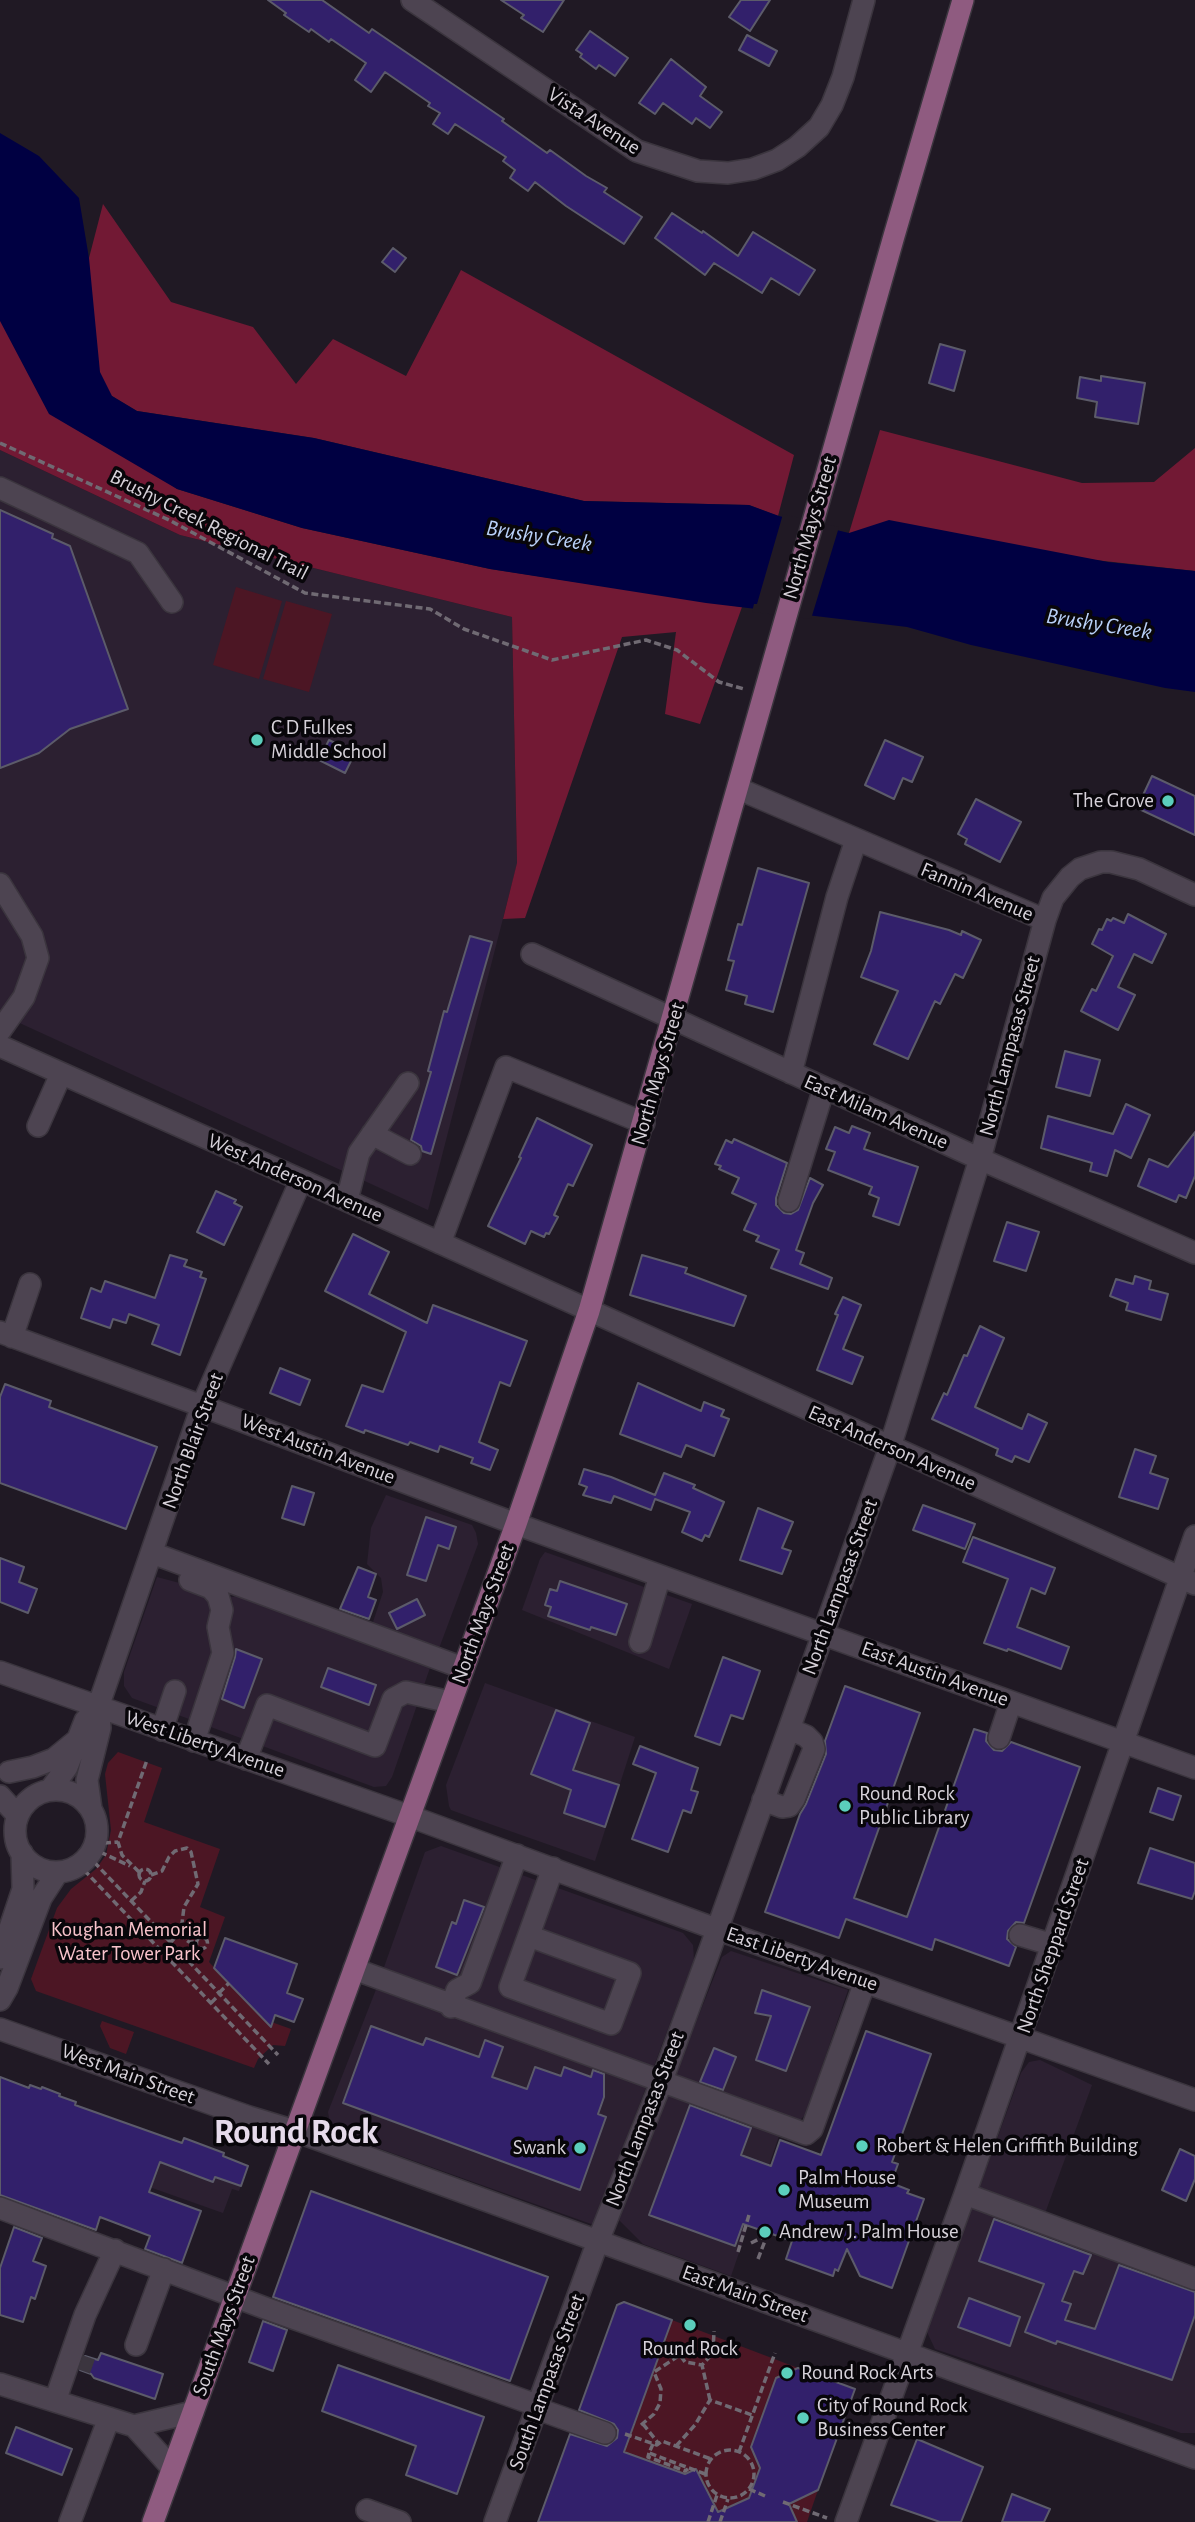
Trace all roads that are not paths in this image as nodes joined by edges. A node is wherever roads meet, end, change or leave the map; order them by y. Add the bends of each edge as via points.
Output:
1 (412, 0) edge
2 (864, 0) edge
3 (963, 0) edge
4 (0, 488) edge
5 (173, 602) dead end
6 (739, 789) junction
7 (856, 840) junction
8 (0, 884) edge
9 (1195, 895) edge
10 (1045, 920) junction
11 (532, 954) dead end
12 (674, 1020) junction
13 (0, 1031) edge
14 (0, 1046) edge
15 (61, 1073) junction
16 (790, 1073) junction
17 (408, 1083) dead end
18 (824, 1088) junction
19 (644, 1123) junction
20 (38, 1126) dead end
21 (372, 1134) junction
22 (410, 1154) dead end
23 (979, 1159) junction
24 (301, 1180) junction
25 (347, 1200) junction
26 (789, 1200) dead end
27 (440, 1243) junction
28 (1195, 1253) edge
29 (30, 1284) dead end
30 (589, 1311) junction
31 (6, 1335) edge
32 (202, 1406) junction
33 (890, 1447) junction
34 (516, 1524) junction
35 (1195, 1536) edge
36 (150, 1559) junction
37 (660, 1576) junction
38 (1189, 1581) edge
39 (824, 1634) junction
40 (640, 1642) dead end
41 (463, 1668) junction
42 (0, 1672) edge
43 (175, 1691) dead end
44 (450, 1702) junction
45 (1011, 1702) junction
46 (98, 1707) junction
47 (789, 1729) junction
48 (162, 1730) junction
49 (999, 1738) dead end
50 (78, 1739) junction
51 (194, 1741) junction
52 (1124, 1743) junction
53 (246, 1759) junction
54 (1195, 1768) edge
55 (4, 1770) edge
56 (48, 1791) junction
57 (0, 1796) edge
58 (763, 1800) junction
59 (91, 1809) junction
60 (18, 1816) junction
61 (410, 1816) junction
62 (22, 1853) junction
63 (517, 1855) junction
64 (553, 1868) junction
65 (58, 1872) junction
66 (716, 1929) junction
67 (1020, 1935) dead end
68 (528, 1936) junction
69 (1053, 1945) junction
70 (0, 1958) edge
71 (354, 1969) junction
72 (865, 1982) junction
73 (0, 2000) edge
74 (451, 2007) junction
75 (0, 2029) edge
76 (1021, 2036) junction
77 (661, 2083) junction
78 (1195, 2100) edge
79 (295, 2131) junction
80 (965, 2194) junction
81 (0, 2208) edge
82 (598, 2241) junction
83 (115, 2250) junction
84 (164, 2269) junction
85 (1195, 2279) edge
86 (234, 2295) junction
87 (80, 2328) junction
88 (136, 2345) dead end
89 (907, 2353) junction
90 (76, 2369) junction
91 (0, 2384) edge
92 (54, 2401) junction
93 (538, 2407) junction
94 (194, 2412) junction
95 (109, 2418) junction
96 (134, 2426) junction
97 (605, 2433) road end
98 (1195, 2458) edge
99 (169, 2477) junction
100 (367, 2510) dead end
101 (837, 2521) edge
102 (70, 2522) edge
103 (153, 2522) edge
104 (400, 2522) edge
105 (495, 2522) edge

1 - 2 street, Vista Avenue via 636,151 698,172 728,173 777,160 819,127 843,77
3 - 6 main road, North Mays Street
4 - 5 street via 138,554
6 - 7 street, Fannin Avenue
6 - 12 main road, North Mays Street
7 - 10 street, Fannin Avenue
7 - 16 street
8 - 13 street via 32,936 38,958 24,997
9 - 10 street, Fannin Avenue via 1124,863 1101,862 1070,877 1053,898
10 - 23 street, North Lampasas Street
11 - 12 street, East Milam Avenue
12 - 16 street, East Milam Avenue
12 - 19 main road, North Mays Street
14 - 15 street, West Anderson Avenue
15 - 20 street
15 - 24 street, West Anderson Avenue
16 - 18 street, East Milam Avenue
17 - 21 street
18 - 23 street, East Milam Avenue
18 - 26 street
19 - 27 street via 506,1067
19 - 30 main road, North Mays Street
21 - 22 street
21 - 25 street via 359,1153
23 - 28 street, East Milam Avenue
23 - 33 street, North Lampasas Street
24 - 25 street, West Anderson Avenue
24 - 32 street, North Blair Street
25 - 27 street, West Anderson Avenue
27 - 30 street, West Anderson Avenue
29 - 31 street
30 - 33 street, East Anderson Avenue
30 - 34 main road, North Mays Street
31 - 32 street, West Austin Avenue
32 - 34 street, West Austin Avenue
32 - 36 street, North Blair Street
33 - 38 street, East Anderson Avenue
33 - 39 street, North Lampasas Street
34 - 37 street, East Austin Avenue
34 - 41 main road, North Mays Street
35 - 38 street, North Sheppard Street
36 - 41 street
36 - 46 street, North Blair Street
36 - 51 street via 211,1588 222,1610 218,1627 223,1653
37 - 39 street, East Austin Avenue
37 - 40 street
38 - 52 street, North Sheppard Street
39 - 45 street, East Austin Avenue
39 - 47 street, North Lampasas Street
41 - 44 main road, North Mays Street
42 - 46 street, West Liberty Avenue
43 - 48 street
44 - 53 street via 406,1692 393,1699 375,1746 267,1705
44 - 61 main road, North Mays Street
45 - 49 street
45 - 52 street, East Austin Avenue
46 - 48 street, West Liberty Avenue
46 - 50 street, North Blair Street via 85,1721
46 - 59 street, North Blair Street via 100,1728 87,1780
47 - 58 street, North Lampasas Street
47 - 58 street via 806,1736 814,1749 789,1805
48 - 51 street, West Liberty Avenue
50 - 55 street via 54,1759 33,1768
50 - 56 street, North Blair Street via 67,1767
51 - 53 street, West Liberty Avenue
52 - 54 street, East Austin Avenue
52 - 69 street, North Sheppard Street
53 - 61 street, West Liberty Avenue
55 - 56 street
56 - 59 street via 69,1792
56 - 60 street via 28,1801
57 - 60 street
58 - 66 street, North Lampasas Street
59 - 65 street via 97,1822 93,1850 78,1865
60 - 62 street via 16,1840
61 - 63 street, East Liberty Avenue
61 - 71 main road, North Mays Street
62 - 65 street via 44,1870
62 - 70 street via 23,1889
63 - 64 street, East Liberty Avenue
63 - 74 street via 470,1983 457,1990
64 - 66 street, East Liberty Avenue
64 - 68 street
65 - 73 street via 41,1898
66 - 72 street, East Liberty Avenue
66 - 77 street, North Lampasas Street
67 - 69 street
68 - 68 street via 510,1987 611,2024 630,1973
69 - 76 street, North Sheppard Street
71 - 74 street
71 - 79 main road, North Mays Street
72 - 76 street, East Liberty Avenue
72 - 77 street via 806,2134
74 - 77 street
75 - 79 street, West Main Street
76 - 78 street, East Liberty Avenue
76 - 80 street, North Sheppard Street
77 - 82 street, North Lampasas Street
79 - 82 street, East Main Street
79 - 86 main road, South Mays Street
80 - 85 street
80 - 89 street, North Sheppard Street
81 - 83 street
82 - 89 street, East Main Street
82 - 93 street, South Lampasas Street
83 - 84 street
83 - 87 street
84 - 86 street
84 - 88 street
86 - 93 street
86 - 94 main road, South Mays Street
87 - 90 street
87 - 90 street via 89,2340
89 - 98 street, East Main Street
89 - 101 street, North Sheppard Street
90 - 92 street
91 - 92 street
92 - 95 street
93 - 97 street
93 - 105 street, South Lampasas Street
94 - 96 street
94 - 99 main road, South Mays Street
95 - 96 street
95 - 102 street
96 - 99 street
99 - 103 main road, South Mays Street
100 - 104 street

